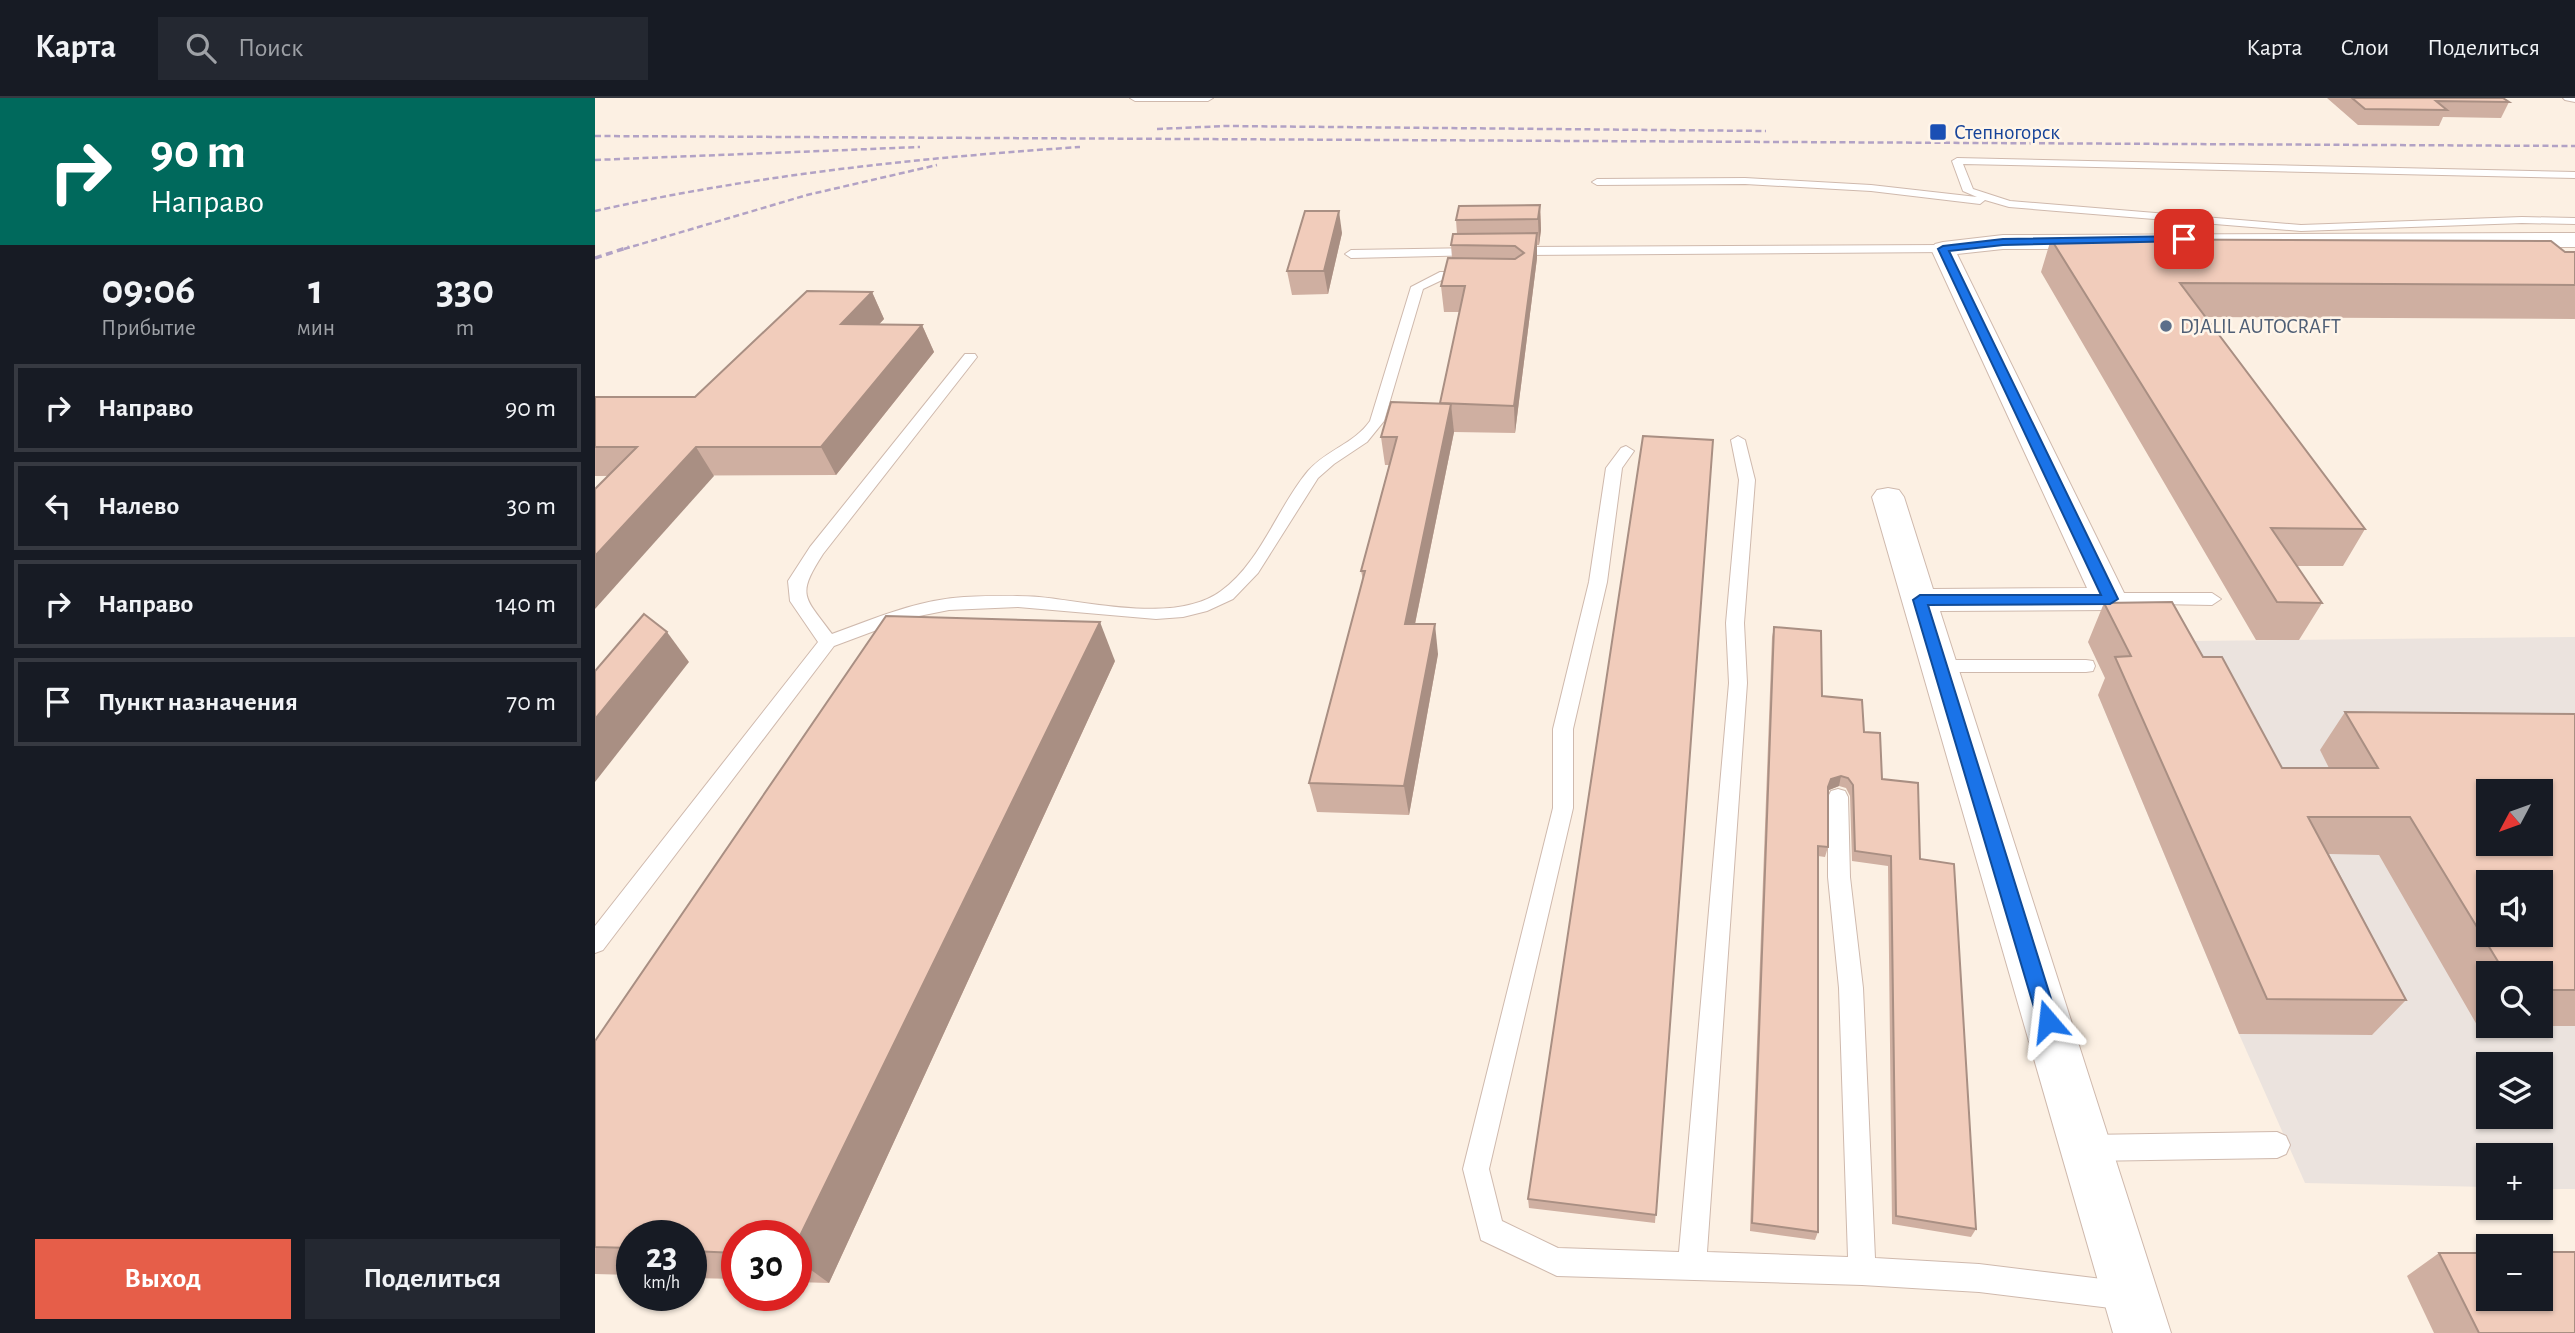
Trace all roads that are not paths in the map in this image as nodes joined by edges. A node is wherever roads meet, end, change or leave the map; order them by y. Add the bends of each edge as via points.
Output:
1 (1135, 98) edge
2 (1208, 98) edge
3 (2568, 98) edge
4 (2575, 99) edge
5 (2575, 175) edge
6 (1597, 182) dead end
7 (2009, 204) junction
8 (2575, 221) edge
9 (2575, 240) edge
10 (1943, 249) junction
11 (1499, 251) edge
12 (1486, 252) edge
13 (1351, 254) dead end
14 (1491, 276) edge
15 (970, 357) dead end
16 (1738, 440) dead end
17 (1626, 451) dead end
18 (1888, 497) dead end
19 (2110, 599) junction
20 (2212, 599) dead end
21 (1920, 600) junction
22 (828, 642) junction
23 (1940, 666) junction
24 (2086, 666) dead end
25 (1838, 797) dead end
26 (595, 943) edge
27 (2277, 1145) dead end
28 (2086, 1148) junction
29 (1692, 1266) junction
30 (1862, 1271) junction
31 (2137, 1315) edge

1 - 2 lane
3 - 4 lane
5 - 7 lane via 1957,161 1968,191
6 - 7 lane via 1745,181 1871,188
7 - 8 lane via 2301,228
9 - 10 street via 2030,242
10 - 11 lane
10 - 19 street
12 - 13 lane
14 - 22 lane via 1440,276 1417,286 1377,421 1367,437 1320,466 1243,581 1224,597 1190,612 1108,611 1018,601 946,604 913,610
15 - 22 lane via 797,581 799,601
16 - 29 lane via 1747,480 1735,623 1738,683
17 - 29 lane via 1613,468 1598,582 1563,729 1563,808 1476,1169 1491,1230 1557,1262
18 - 21 street
19 - 20 lane
19 - 21 street
21 - 23 street
22 - 26 lane
23 - 24 lane
23 - 28 street
25 - 30 lane
27 - 28 lane
28 - 31 street
29 - 30 lane
30 - 31 lane via 1979,1278

